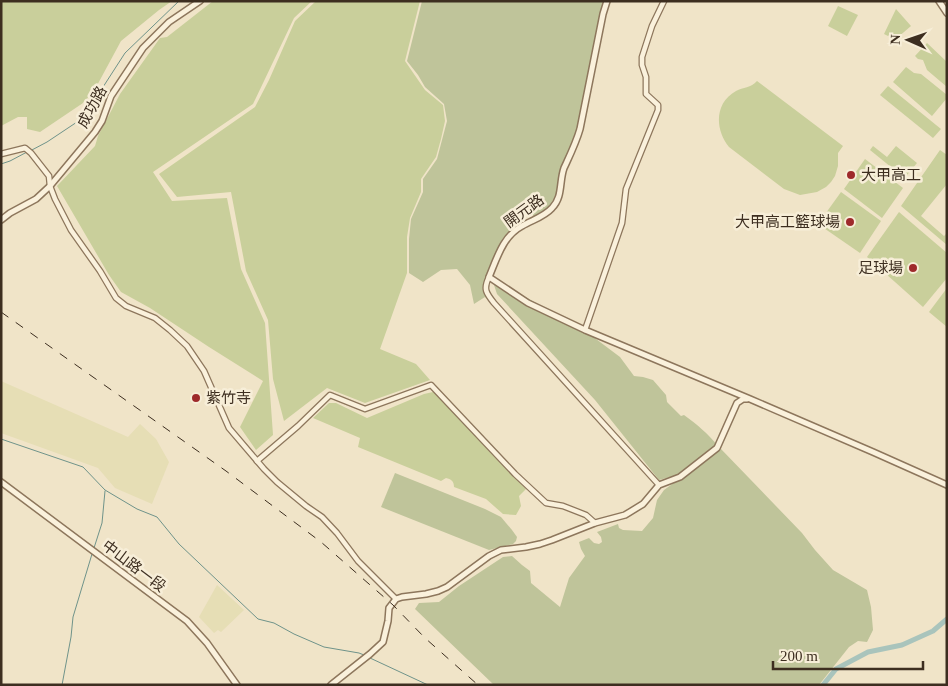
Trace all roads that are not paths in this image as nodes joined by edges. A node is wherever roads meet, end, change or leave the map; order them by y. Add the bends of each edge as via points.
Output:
1 (200, 1) edge
2 (607, 1) edge
3 (664, 1) edge
4 (939, 1) edge
5 (947, 13) edge
6 (1, 154) edge
7 (50, 186) junction
8 (1, 220) edge
9 (489, 277) junction
10 (585, 330) junction
11 (750, 399) junction
12 (257, 461) junction
13 (1, 482) edge
14 (659, 484) junction
15 (947, 485) edge
16 (595, 523) junction
17 (396, 599) junction
18 (237, 685) edge
19 (331, 685) edge

1 - 7 street, 成功路 via 169,22 143,48 111,96 95,132
2 - 9 street, 開元路 via 580,129 563,171 558,200 545,214 511,234 504,242
3 - 10 street via 642,57 646,94 658,105 658,110 626,189 622,223
4 - 5 street
6 - 7 street via 24,148 29,151 49,176
7 - 8 street, 成功路
7 - 12 street via 71,230 116,298 154,318 187,346 204,371 229,428
9 - 10 street via 528,303
9 - 14 street via 486,290 494,303
10 - 11 street
11 - 14 street via 737,403 717,448 680,477
11 - 15 street
12 - 16 street via 330,395 365,409 432,385 546,503 586,515
12 - 17 street via 277,482 322,517 358,561
13 - 18 street, 中山路一段 via 187,621
14 - 16 street via 643,504 625,515
16 - 17 street via 540,544 501,550 447,587
17 - 19 street via 389,608 383,642

